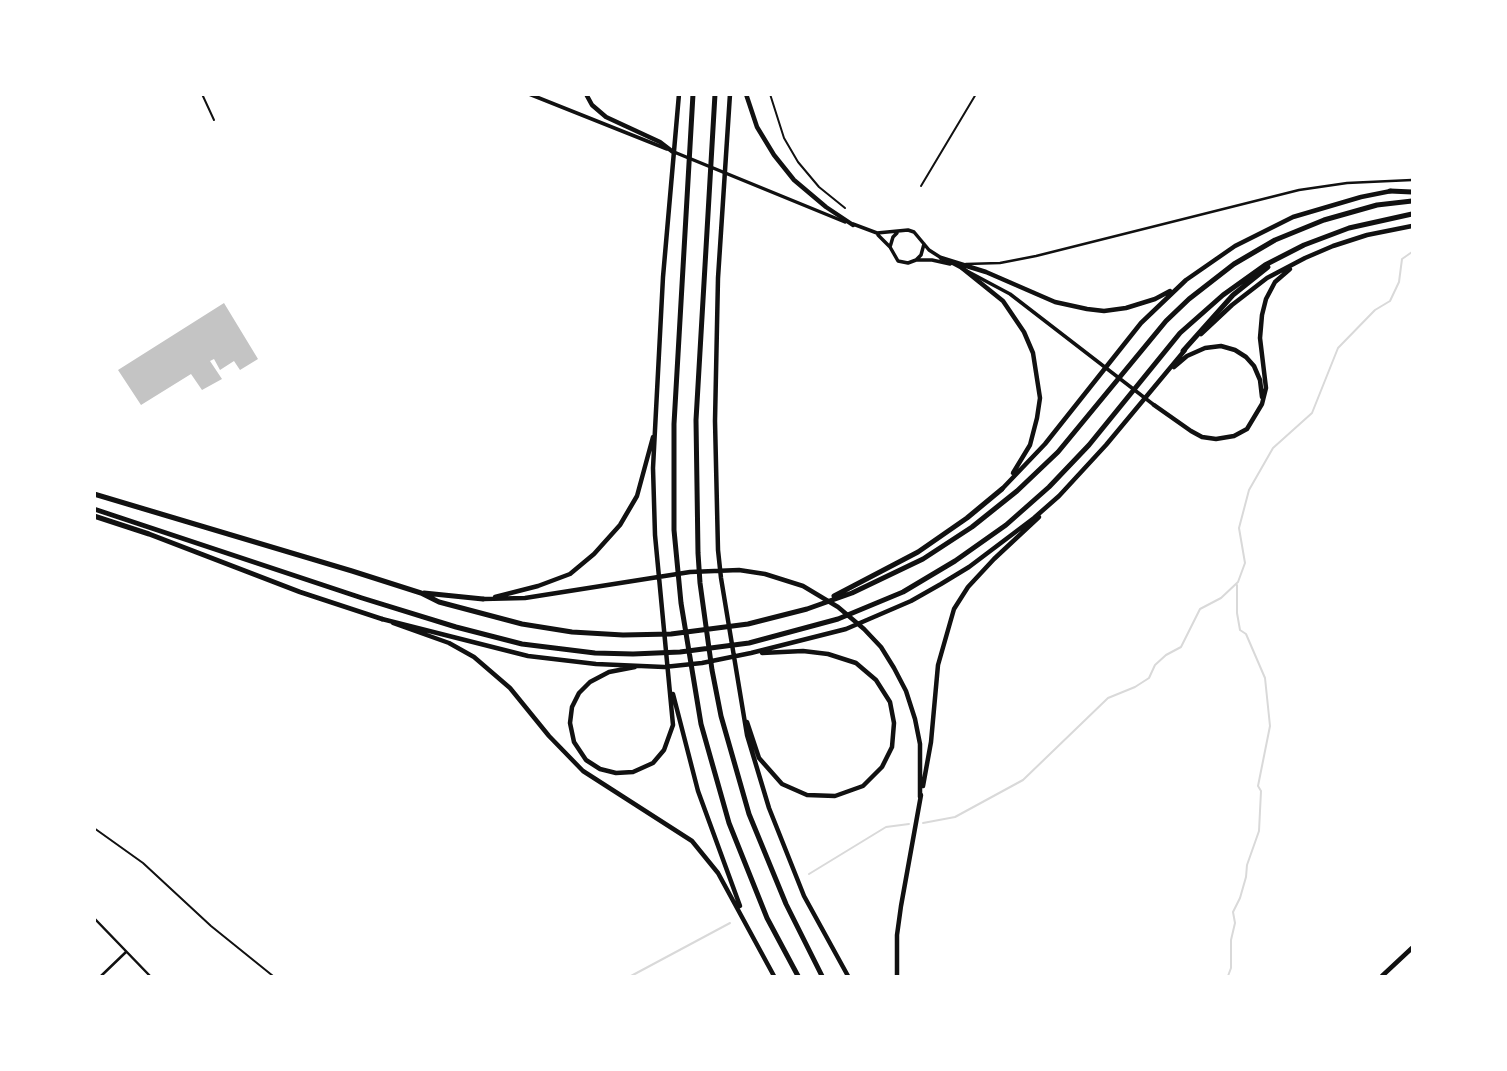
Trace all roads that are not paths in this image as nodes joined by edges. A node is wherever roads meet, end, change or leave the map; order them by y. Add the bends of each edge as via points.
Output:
1 (202, 94) edge
2 (529, 94) edge
3 (586, 94) edge
4 (679, 94) edge
5 (693, 94) edge
6 (715, 94) edge
7 (730, 94) edge
8 (746, 94) edge
9 (214, 120) dead end
10 (673, 152) junction
11 (1412, 180) edge
12 (1412, 190) edge
13 (1390, 191) joint
14 (1412, 201) edge
15 (1412, 214) edge
16 (853, 225) junction
17 (1412, 226) edge
18 (877, 233) junction
19 (898, 233) junction
20 (924, 244) junction
21 (890, 247) junction
22 (1284, 255) junction
23 (941, 258) joint
24 (1305, 258) junction
25 (916, 260) junction
26 (961, 266) junction
27 (1180, 285) junction
28 (1183, 351) junction
29 (1165, 374) junction
30 (1262, 404) junction
31 (1154, 405) joint
32 (655, 426) junction
33 (1002, 489) junction
34 (94, 494) edge
35 (1059, 496) junction
36 (94, 509) edge
37 (94, 516) edge
38 (421, 593) junction
39 (484, 599) junction
40 (807, 609) junction
41 (382, 619) junction
42 (751, 653) junction
43 (640, 667) junction
44 (671, 681) junction
45 (743, 709) junction
46 (920, 797) junction
47 (94, 918) edge
48 (747, 923) junction
49 (1412, 948) edge
50 (127, 952) junction
51 (101, 976) edge
52 (150, 976) edge
53 (774, 976) edge
54 (798, 976) edge
55 (822, 976) edge
56 (848, 976) edge
57 (897, 976) edge
58 (1382, 976) edge

1 - 9 street
2 - 10 street
3 - 10 main road via 606,117
4 - 32 main road
5 - 54 highway via 674,424 674,530 681,603 701,724 729,823 766,918
6 - 55 highway via 695,420 700,583 721,716 749,814
7 - 45 main road via 718,278 715,421 718,550
8 - 16 main road via 757,127 774,155 826,207
10 - 16 street
11 - 26 street via 1299,190 1017,260
12 - 13 highway
13 - 27 main road via 1293,217 1235,246
14 - 40 highway via 1324,220 1275,240 1234,264 1166,321 1077,430 994,510 897,573
15 - 22 highway via 1349,228
16 - 18 street
17 - 24 main road via 1367,235
18 - 19 street
18 - 21 street
19 - 20 street via 914,232
19 - 21 street
20 - 23 street
20 - 25 street
21 - 25 street via 898,261 908,264
22 - 28 highway via 1233,295
22 - 36 highway via 1203,312 1167,348 1069,466 983,542 903,592 807,629 749,643 632,654 522,643 362,598
23 - 26 main road
24 - 28 main road via 1232,304
24 - 30 main road via 1275,282 1266,299 1260,338 1266,388
25 - 26 street
26 - 27 main road via 1055,302 1096,311 1138,305
26 - 31 street via 1010,294
26 - 33 main road via 1014,314 1038,374 1035,430 1023,459
27 - 33 main road via 1141,323
28 - 29 main road
29 - 30 main road via 1197,350 1221,346 1254,366
29 - 35 main road
30 - 31 main road via 1247,429 1216,439 1191,431
32 - 39 main road via 637,496 620,525 594,554 570,574
32 - 44 main road via 657,559
33 - 40 highway via 918,552
34 - 38 highway
35 - 42 main road via 970,567 911,601 846,629
35 - 46 main road via 968,587 954,610 939,665
37 - 41 highway
38 - 39 highway
38 - 40 highway via 439,603 522,624 623,635 729,627
39 - 46 main road via 525,598 714,571 765,574 803,586 864,629 906,691 920,744
41 - 43 main road via 528,656
41 - 48 main road via 474,657 510,688 583,771 692,841 719,873
42 - 43 main road via 702,663
42 - 45 main road via 803,651 856,663 876,680 890,702 892,747 882,767 863,786 835,796 807,795 782,784 759,758
43 - 44 main road via 609,672 590,682 572,707 569,723 574,742 586,760 600,769 633,772 653,763 664,750 673,725
44 - 48 main road via 698,791
45 - 56 main road via 757,771 789,858 804,896
46 - 57 main road via 901,906
47 - 50 street
48 - 53 main road
49 - 58 main road
50 - 51 street
50 - 52 street

